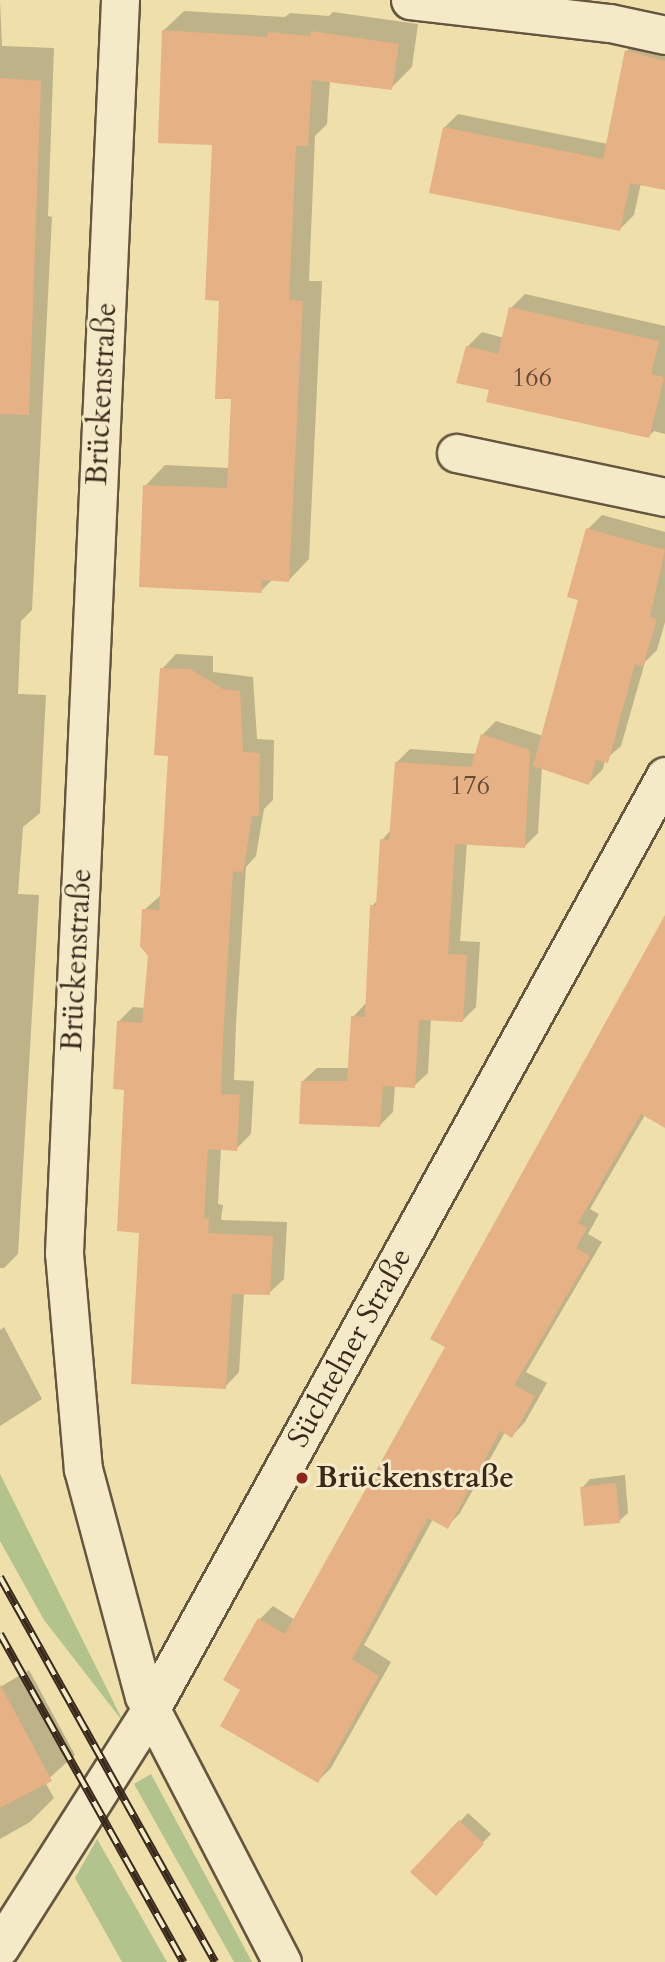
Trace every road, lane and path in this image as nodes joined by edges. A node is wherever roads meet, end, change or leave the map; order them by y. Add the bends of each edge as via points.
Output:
1 (120, 0) edge
2 (410, 0) edge
3 (665, 34) edge
4 (456, 453) dead end
5 (665, 497) edge
6 (665, 776) edge
7 (149, 1712) junction
8 (0, 1947) edge
9 (282, 1962) edge

1 - 7 street, Brückenstraße via 64,1253 83,1469
2 - 3 street via 610,23
4 - 5 street
6 - 7 street, Süchtelner Straße
7 - 8 street, Süchtelner Straße
7 - 9 street, Brückenstraße

